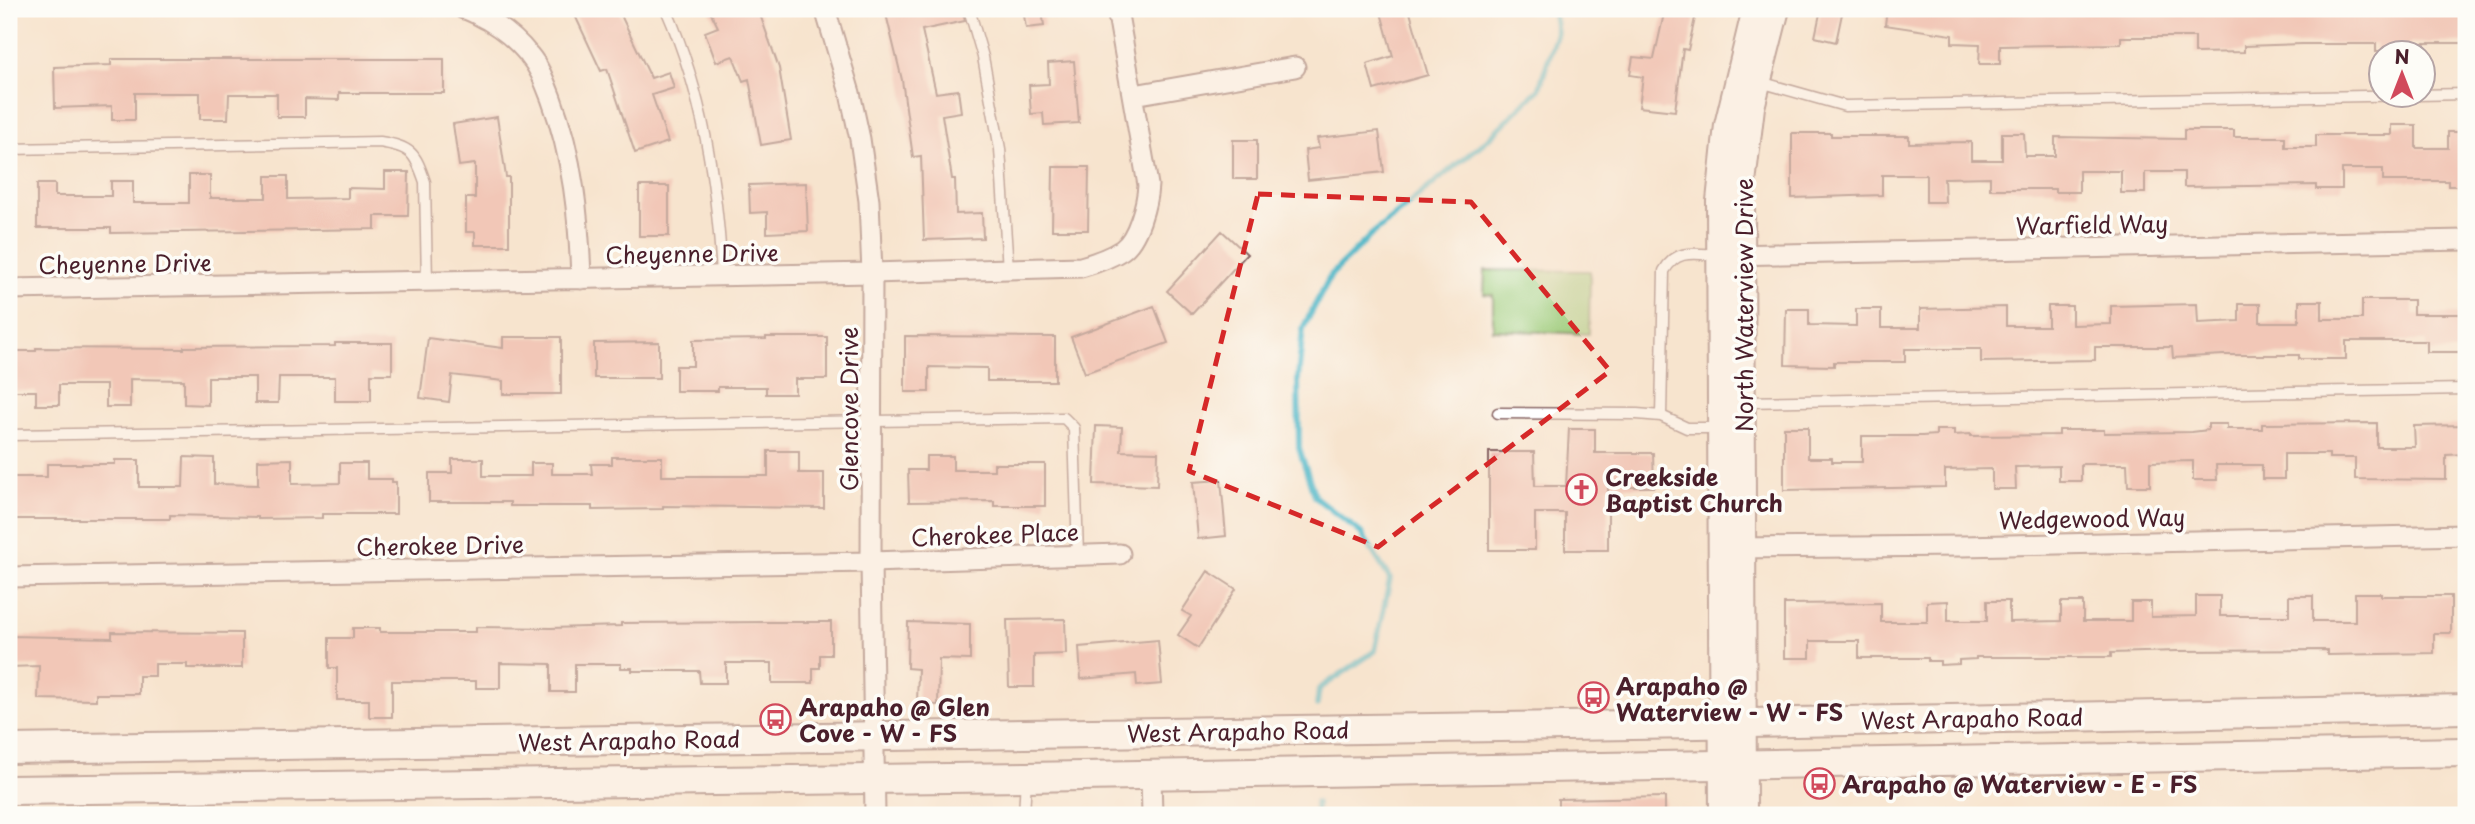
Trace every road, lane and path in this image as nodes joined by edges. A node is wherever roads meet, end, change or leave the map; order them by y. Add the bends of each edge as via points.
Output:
1 (464, 9) edge
2 (666, 9) edge
3 (825, 9) edge
4 (969, 9) edge
5 (1118, 9) edge
6 (1755, 9) edge
7 (1777, 9) edge
8 (1295, 67) dead end
9 (1758, 82) junction
10 (2466, 94) edge
11 (1134, 95) junction
12 (9, 149) edge
13 (2466, 240) edge
14 (1730, 255) junction
15 (1008, 269) junction
16 (872, 273) junction
17 (722, 276) junction
18 (581, 279) junction
19 (427, 282) junction
20 (9, 289) edge
21 (2466, 389) edge
22 (1741, 402) junction
23 (1498, 413) dead end
24 (1661, 416) junction
25 (873, 421) junction
26 (1719, 428) junction
27 (9, 435) edge
28 (2466, 535) edge
29 (1731, 548) junction
30 (1121, 554) dead end
31 (1078, 555) junction
32 (871, 562) junction
33 (9, 577) edge
34 (2466, 709) edge
35 (1731, 723) junction
36 (1304, 730) junction
37 (873, 737) junction
38 (9, 749) edge
39 (2466, 752) edge
40 (1732, 766) junction
41 (1151, 775) junction
42 (1026, 777) junction
43 (874, 780) junction
44 (9, 790) edge
45 (875, 815) edge
46 (1024, 815) edge
47 (1152, 815) edge
48 (1722, 815) edge
49 (1744, 815) edge

1 - 18 street via 504,29 541,74 572,172
2 - 17 lane via 688,62 708,146
3 - 16 street, Glencove Drive via 860,139
4 - 15 lane via 1000,149
5 - 11 street, Cheyenne Drive
6 - 14 street, North Waterview Drive via 1727,125 1719,201
7 - 9 street, North Waterview Drive
8 - 11 street
9 - 10 lane via 1846,106
9 - 14 street, North Waterview Drive
11 - 15 street, Cheyenne Drive via 1149,185 1147,205 1125,248 1081,267
12 - 19 lane via 380,142 403,146 425,182
13 - 14 street, Warfield Way
14 - 22 street, North Waterview Drive
14 - 24 lane via 1681,254 1664,271
14 - 26 street, North Waterview Drive
15 - 16 street, Cheyenne Drive
16 - 17 street, Cheyenne Drive
16 - 25 street, Glencove Drive
17 - 18 street, Cheyenne Drive
18 - 19 street, Cheyenne Drive
19 - 20 street, Cheyenne Drive
21 - 22 lane
22 - 29 street, North Waterview Drive
23 - 24 lane
24 - 26 lane via 1687,428
25 - 27 lane
25 - 31 lane via 1064,418 1074,428
25 - 32 street, Glencove Drive
26 - 29 street, North Waterview Drive
28 - 29 street, Wedgewood Way
29 - 35 street, North Waterview Drive
30 - 31 street, Cherokee Place
31 - 32 street, Cherokee Place
32 - 33 street, Cherokee Drive
32 - 37 street, Glencove Drive
34 - 35 main road, West Arapaho Road
35 - 36 main road, West Arapaho Road
35 - 40 street, North Waterview Drive
36 - 37 main road, West Arapaho Road
36 - 41 main road via 1266,745 1165,748
37 - 38 main road, West Arapaho Road
37 - 43 street, Glencove Drive
39 - 40 main road, West Arapaho Road
40 - 41 main road, West Arapaho Road
40 - 48 street, North Waterview Drive
40 - 49 street, North Waterview Drive
41 - 42 main road, West Arapaho Road
41 - 47 street
42 - 43 main road, West Arapaho Road
42 - 46 lane
43 - 44 main road, West Arapaho Road
43 - 45 street, Glencove Drive

